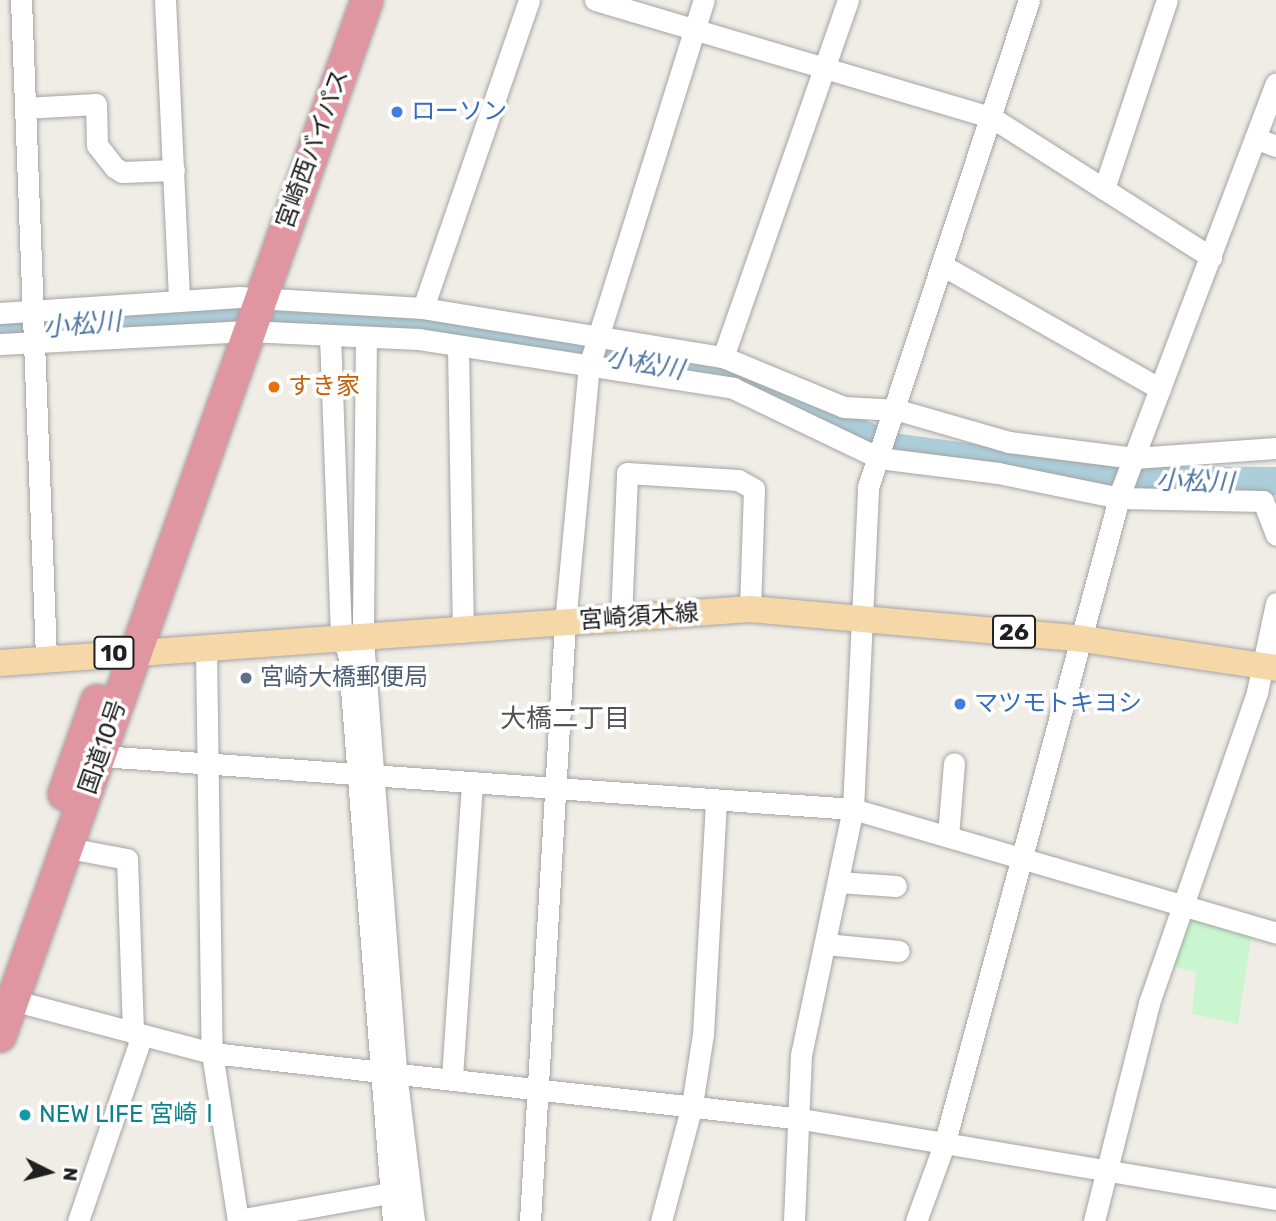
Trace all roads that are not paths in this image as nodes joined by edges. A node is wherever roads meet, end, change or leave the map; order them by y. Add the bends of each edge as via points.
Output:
1 (21, 0) edge
2 (165, 0) edge
3 (345, 0) edge
4 (367, 0) edge
5 (529, 0) edge
6 (595, 0) edge
7 (704, 0) edge
8 (848, 0) edge
9 (1030, 0) edge
10 (1167, 0) edge
11 (694, 31) junction
12 (824, 67) junction
13 (1276, 83) edge
14 (25, 108) junction
15 (991, 117) junction
16 (1255, 138) junction
17 (1276, 146) edge
18 (174, 170) junction
19 (1104, 189) junction
20 (1211, 257) junction
21 (942, 265) junction
22 (179, 298) junction
23 (423, 308) junction
24 (32, 310) junction
25 (0, 313) edge
26 (243, 314) junction
27 (330, 335) junction
28 (366, 337) junction
29 (594, 340) junction
30 (34, 341) junction
31 (0, 344) edge
32 (458, 347) junction
33 (723, 357) junction
34 (589, 366) junction
35 (1160, 389) junction
36 (892, 419) junction
37 (1276, 448) edge
38 (878, 458) junction
39 (1133, 462) junction
40 (1121, 494) junction
41 (1269, 499) edge
42 (1276, 535) edge
43 (1276, 603) edge
44 (750, 608) junction
45 (857, 616) junction
46 (621, 618) junction
47 (565, 623) junction
48 (463, 632) junction
49 (1083, 639) junction
50 (352, 640) junction
51 (206, 648) junction
52 (125, 652) junction
53 (46, 658) junction
54 (0, 663) edge
55 (1269, 667) edge
56 (101, 756) junction
57 (954, 764) dead end
58 (207, 765) junction
59 (366, 775) junction
60 (472, 783) junction
61 (557, 787) junction
62 (716, 800) junction
63 (853, 809) junction
64 (947, 836) junction
65 (68, 848) junction
66 (1023, 858) junction
67 (838, 882) junction
68 (896, 886) dead end
69 (1184, 905) junction
70 (1276, 933) edge
71 (825, 944) junction
72 (899, 951) dead end
73 (4, 992) edge
74 (133, 1031) junction
75 (0, 1037) edge
76 (212, 1053) junction
77 (387, 1071) junction
78 (452, 1077) junction
79 (541, 1086) junction
80 (692, 1105) junction
81 (802, 1119) junction
82 (944, 1145) junction
83 (397, 1171) junction
84 (1107, 1171) junction
85 (390, 1193) junction
86 (1276, 1199) edge
87 (238, 1220) edge
88 (78, 1221) edge
89 (393, 1221) edge
90 (414, 1221) edge
91 (530, 1221) edge
92 (661, 1221) edge
93 (794, 1221) edge
94 (916, 1221) edge
95 (1094, 1221) edge

1 - 14 street
2 - 18 street
3 - 26 highway, 宮崎西バイパス / 10
4 - 26 highway, 宮崎西バイパス / 10
5 - 23 street
6 - 11 street
7 - 11 street
8 - 12 street
9 - 15 street
10 - 19 street
11 - 12 street
11 - 29 street
12 - 15 street
12 - 33 street
13 - 16 street
14 - 18 street via 96,104 97,145 114,167 122,172
14 - 24 street
15 - 19 street
15 - 21 street
16 - 17 street
16 - 20 street
18 - 22 street
19 - 20 street
20 - 35 street
21 - 35 street
21 - 36 street
22 - 24 street
22 - 26 street
23 - 26 street
23 - 29 street
24 - 25 street
24 - 30 street
26 - 27 street
26 - 30 street
26 - 52 highway, 国道10号 / 10
27 - 28 street
27 - 50 street
28 - 32 street
28 - 50 street
29 - 33 street
29 - 34 street
30 - 31 street
30 - 53 street
32 - 34 street
32 - 48 street
33 - 36 street via 845,408
34 - 38 street via 733,388
34 - 47 street
35 - 39 street
36 - 38 street
36 - 39 street
37 - 39 street
38 - 40 street
38 - 45 street via 868,487
39 - 40 street
40 - 41 street
40 - 49 street
41 - 42 street
43 - 55 street
44 - 45 main road, 宮崎須木線 / 26
44 - 46 main road, 宮崎須木線 / 26
44 - 46 street via 754,489 738,480 627,473
45 - 49 main road, 宮崎須木線 / 26
45 - 63 street
46 - 47 main road, 宮崎須木線 / 26
47 - 48 main road, 宮崎須木線 / 26
47 - 61 street
48 - 50 main road, 宮崎須木線 / 26
49 - 55 main road, 宮崎須木線 / 26
49 - 66 street
50 - 51 main road, 宮崎須木線 / 26
50 - 59 street
51 - 52 main road, 宮崎須木線 / 26
51 - 58 street
52 - 53 main road, 宮崎須木線 / 26
52 - 56 highway, 国道10号 / 10
52 - 73 highway, 国道10号 / 10
53 - 54 main road, 宮崎須木線 / 26
55 - 69 street
56 - 58 street
56 - 65 highway, 国道10号 / 10
57 - 64 street
58 - 59 street
58 - 76 street
59 - 60 street
59 - 77 street
60 - 61 street
60 - 78 street
61 - 62 street
61 - 79 street
62 - 63 street
62 - 80 street via 703,1034
63 - 64 street
63 - 67 street
64 - 66 street
65 - 73 highway, 国道10号 / 10
65 - 74 street via 127,859
66 - 69 street
66 - 82 street
67 - 68 street
67 - 71 street
69 - 70 street
69 - 84 street via 1144,1023
71 - 72 street
71 - 81 street via 801,1055
73 - 74 street
73 - 75 highway, 国道10号 / 10
74 - 76 street
74 - 88 street via 140,1041 134,1062
76 - 77 street
76 - 87 street
77 - 78 street
77 - 83 street
78 - 79 street
79 - 80 street
79 - 91 street
80 - 81 street
80 - 92 street
81 - 82 street
81 - 93 street
82 - 84 street
82 - 94 street
83 - 85 street
83 - 90 street
84 - 86 street
84 - 95 street
85 - 87 street
85 - 89 street

